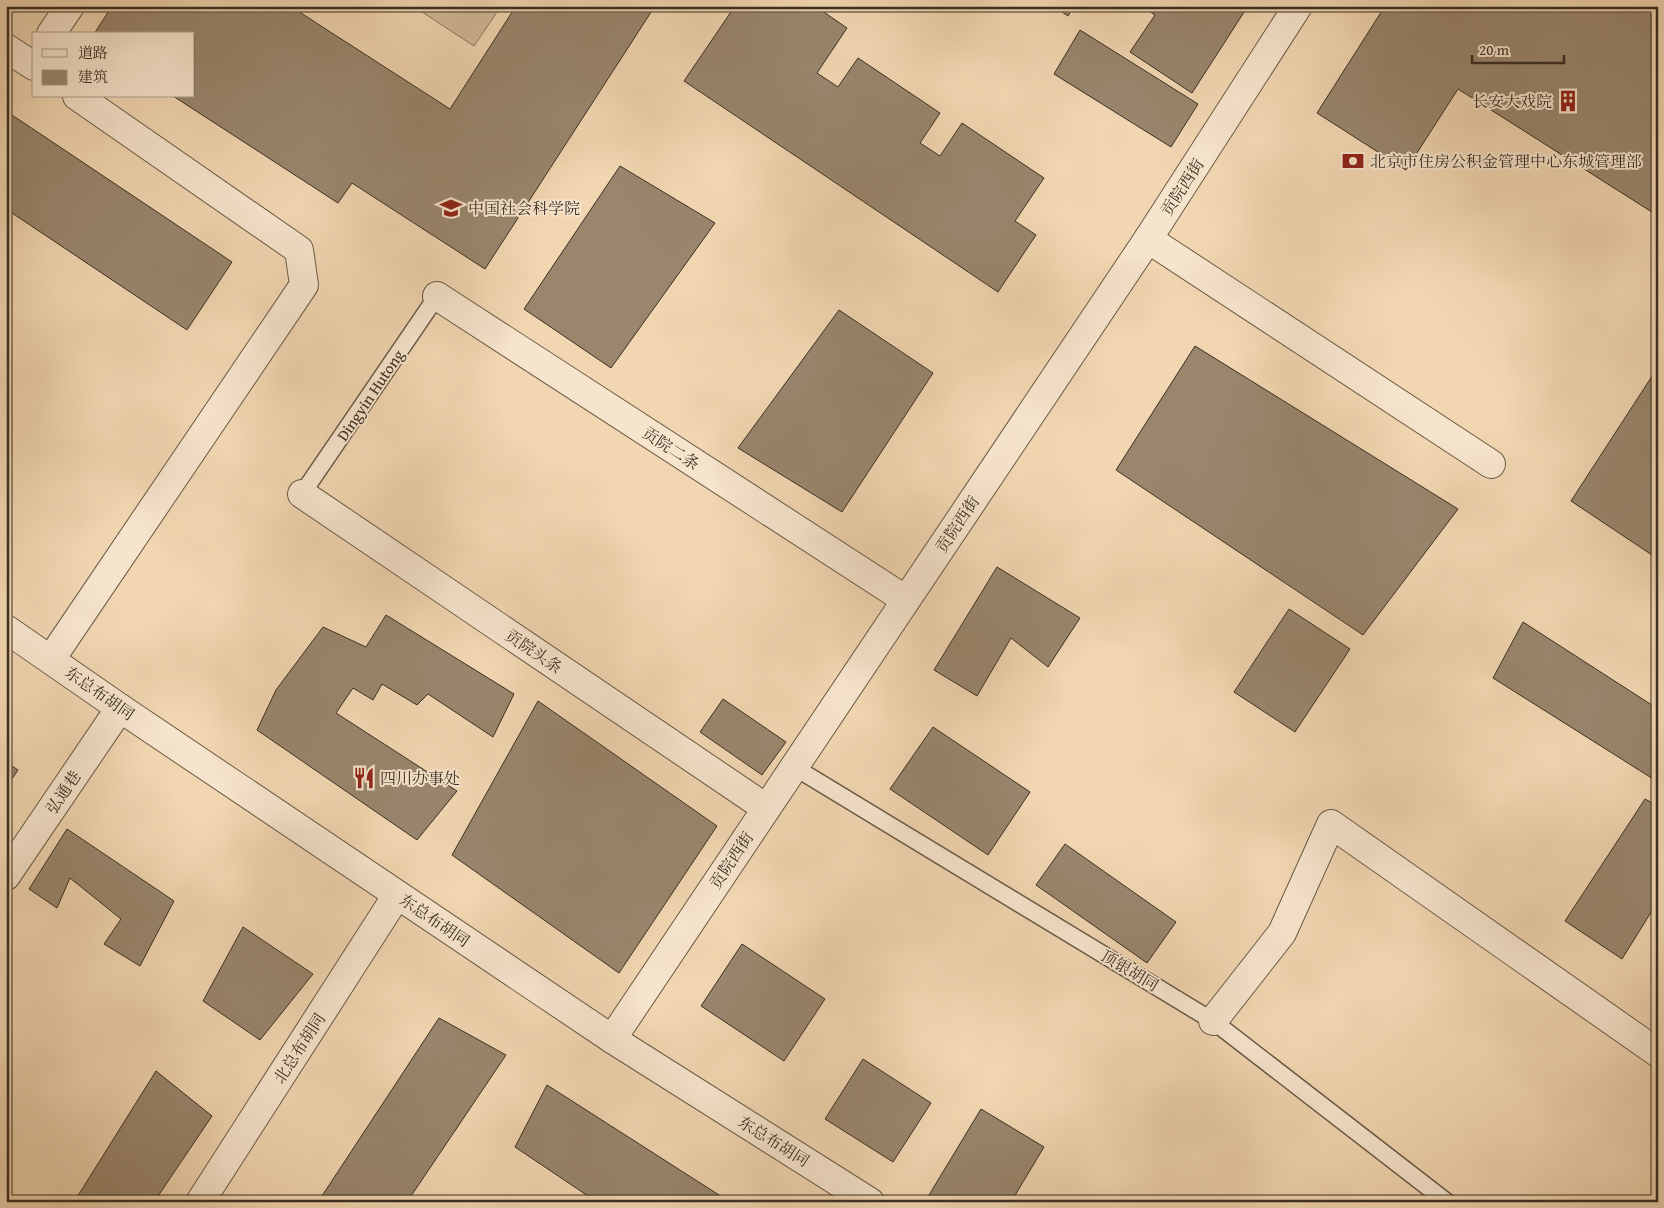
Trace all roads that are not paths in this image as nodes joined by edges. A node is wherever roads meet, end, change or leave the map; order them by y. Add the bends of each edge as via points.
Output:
1 (70, 6) edge
2 (1298, 6) edge
3 (52, 32) edge
4 (6, 48) edge
5 (32, 62) edge
6 (80, 98) edge
7 (1148, 238) junction
8 (437, 296) joint
9 (1490, 464) dead end
10 (302, 494) joint
11 (906, 600) junction
12 (6, 629) edge
13 (51, 659) junction
14 (120, 708) junction
15 (794, 767) junction
16 (766, 808) junction
17 (6, 876) edge
18 (397, 895) junction
19 (1213, 1020) junction
20 (612, 1039) junction
21 (1658, 1053) edge
22 (205, 1200) edge
23 (870, 1202) edge
24 (1447, 1202) edge

1 - 3 street
2 - 7 street, 贡院西街
4 - 5 street
6 - 13 street via 299,250 304,285
7 - 9 street
7 - 11 street, 贡院西街
8 - 10 lane, Dingyin Hutong
8 - 11 street, 贡院二条
10 - 16 street, 贡院头条
11 - 15 street, 贡院西街
12 - 13 street, 东总布胡同
13 - 14 street, 东总布胡同
14 - 17 street, 弘通巷
14 - 18 street, 东总布胡同
15 - 16 street, 贡院西街
15 - 19 lane, 顶银胡同
16 - 20 street, 贡院西街
18 - 20 street, 东总布胡同
18 - 22 street, 北总布胡同
19 - 21 street via 1282,933 1331,824
19 - 24 lane, 顶银胡同
20 - 23 street, 东总布胡同

